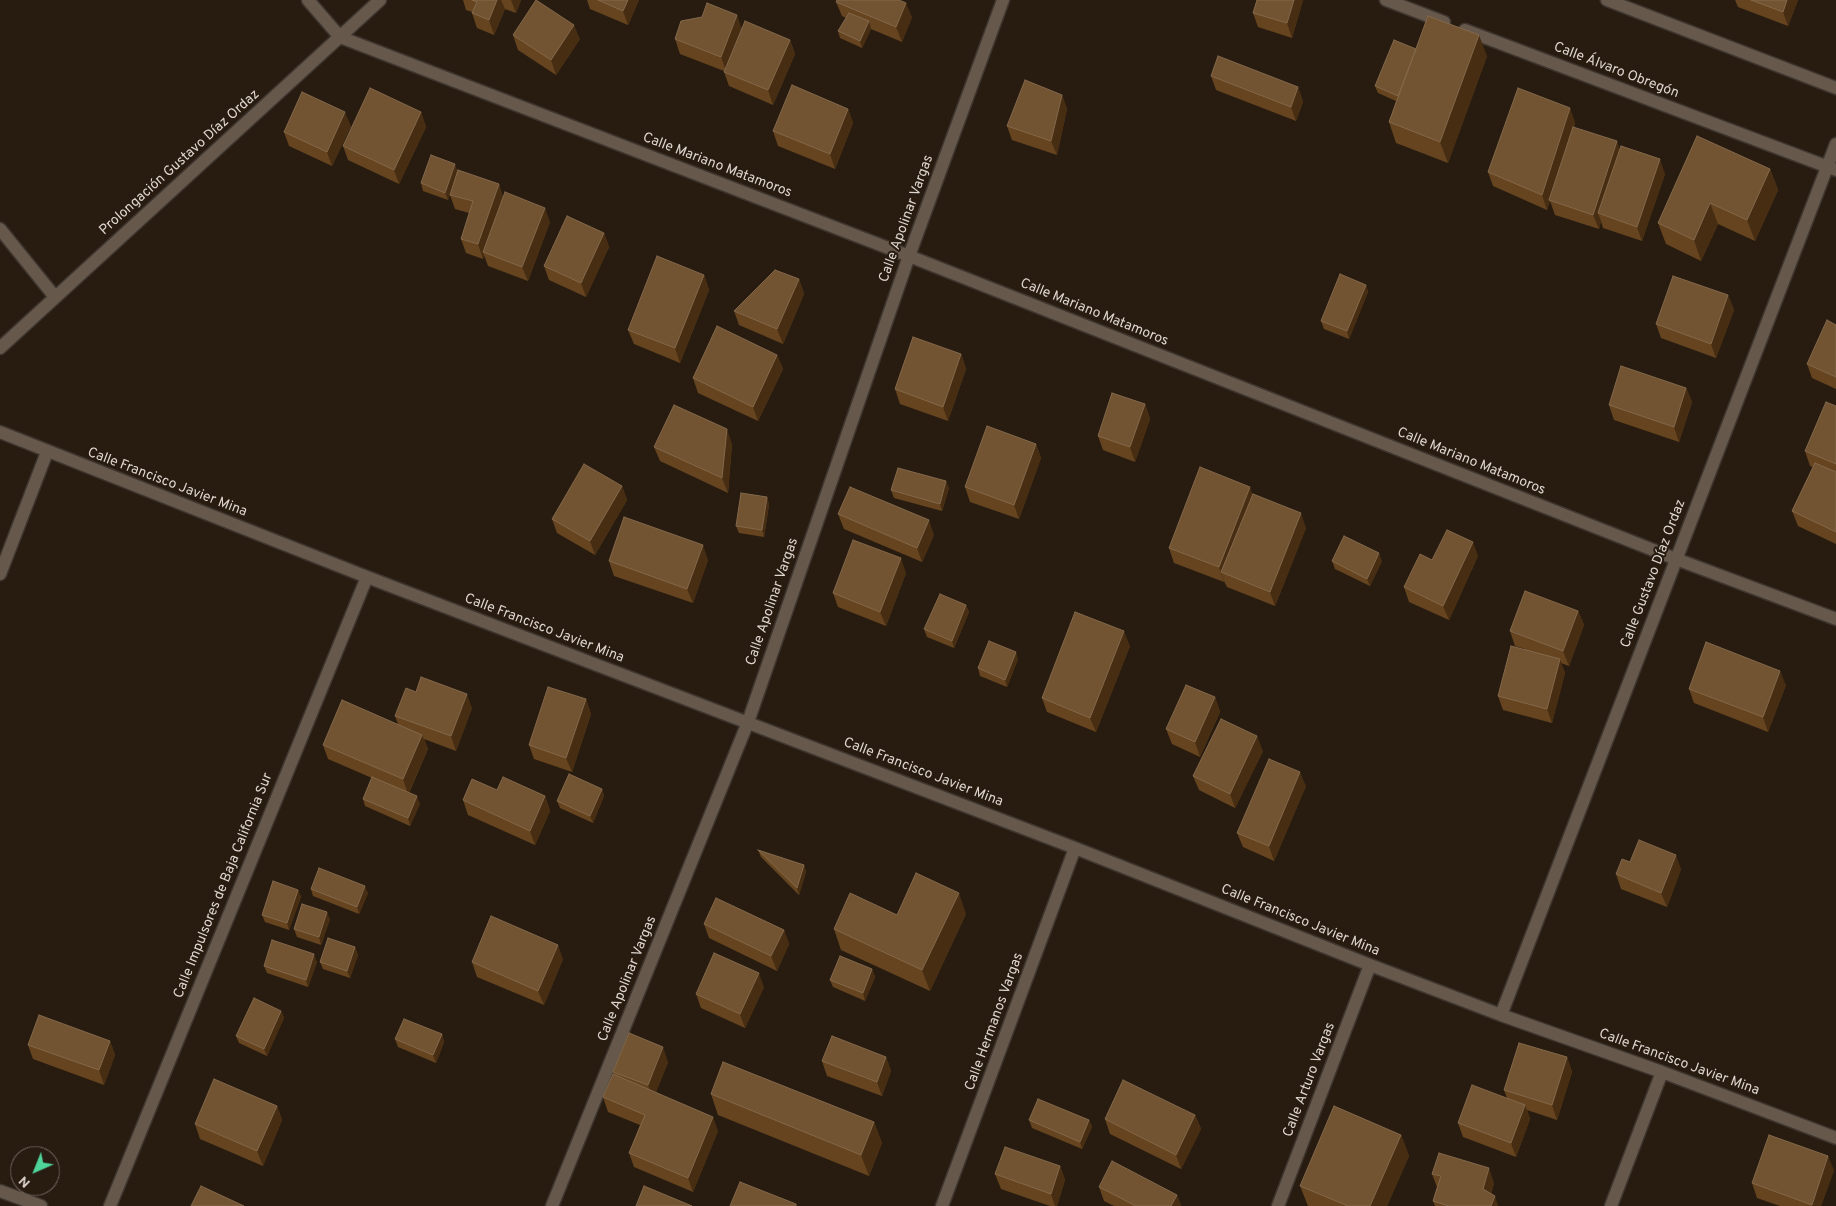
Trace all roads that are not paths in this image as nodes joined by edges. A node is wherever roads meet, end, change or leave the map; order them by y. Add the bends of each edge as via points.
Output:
1 (308, 0) edge
2 (380, 0) edge
3 (1003, 0) edge
4 (1386, 0) edge
5 (1607, 0) edge
6 (340, 37) junction
7 (1836, 88) edge
8 (1836, 144) edge
9 (1832, 168) edge
10 (0, 229) edge
11 (909, 256) junction
12 (55, 297) junction
13 (0, 348) edge
14 (0, 432) edge
15 (47, 452) junction
16 (1676, 559) junction
17 (0, 574) edge
18 (366, 577) junction
19 (1836, 620) edge
20 (748, 722) junction
21 (1075, 848) junction
22 (1370, 965) junction
23 (1501, 1015) junction
24 (1662, 1072) junction
25 (1836, 1138) edge
26 (0, 1191) edge
27 (41, 1206) edge
28 (110, 1206) edge
29 (552, 1206) edge
30 (942, 1206) edge
31 (1278, 1206) edge
32 (1611, 1206) edge

1 - 6 street
2 - 6 street, Prolongación Gustavo Díaz Ordaz
3 - 11 street, Calle Apolinar Vargas
4 - 9 street, Calle Álvaro Obregón
5 - 7 street
6 - 11 street, Calle Mariano Matamoros
6 - 12 street, Prolongación Gustavo Díaz Ordaz
8 - 9 street, Calle Gustavo Díaz Ordaz
9 - 16 street, Calle Gustavo Díaz Ordaz
10 - 12 street
11 - 16 street, Calle Mariano Matamoros
11 - 20 street, Calle Apolinar Vargas
12 - 13 street, Prolongación Gustavo Díaz Ordaz
14 - 15 street, Calle Francisco Javier Mina
15 - 17 street
15 - 18 street, Calle Francisco Javier Mina
16 - 19 street, Calle Mariano Matamoros
16 - 23 street, Calle Gustavo Díaz Ordaz
18 - 20 street, Calle Francisco Javier Mina
18 - 28 street, Calle Impulsores de Baja California Sur
20 - 21 street, Calle Francisco Javier Mina
20 - 29 street, Calle Apolinar Vargas
21 - 22 street, Calle Francisco Javier Mina
21 - 30 street, Calle Hermanos Vargas
22 - 23 street, Calle Francisco Javier Mina
22 - 31 street, Calle Arturo Vargas
23 - 24 street, Calle Francisco Javier Mina
24 - 25 street, Calle Francisco Javier Mina
24 - 32 street
26 - 27 street

